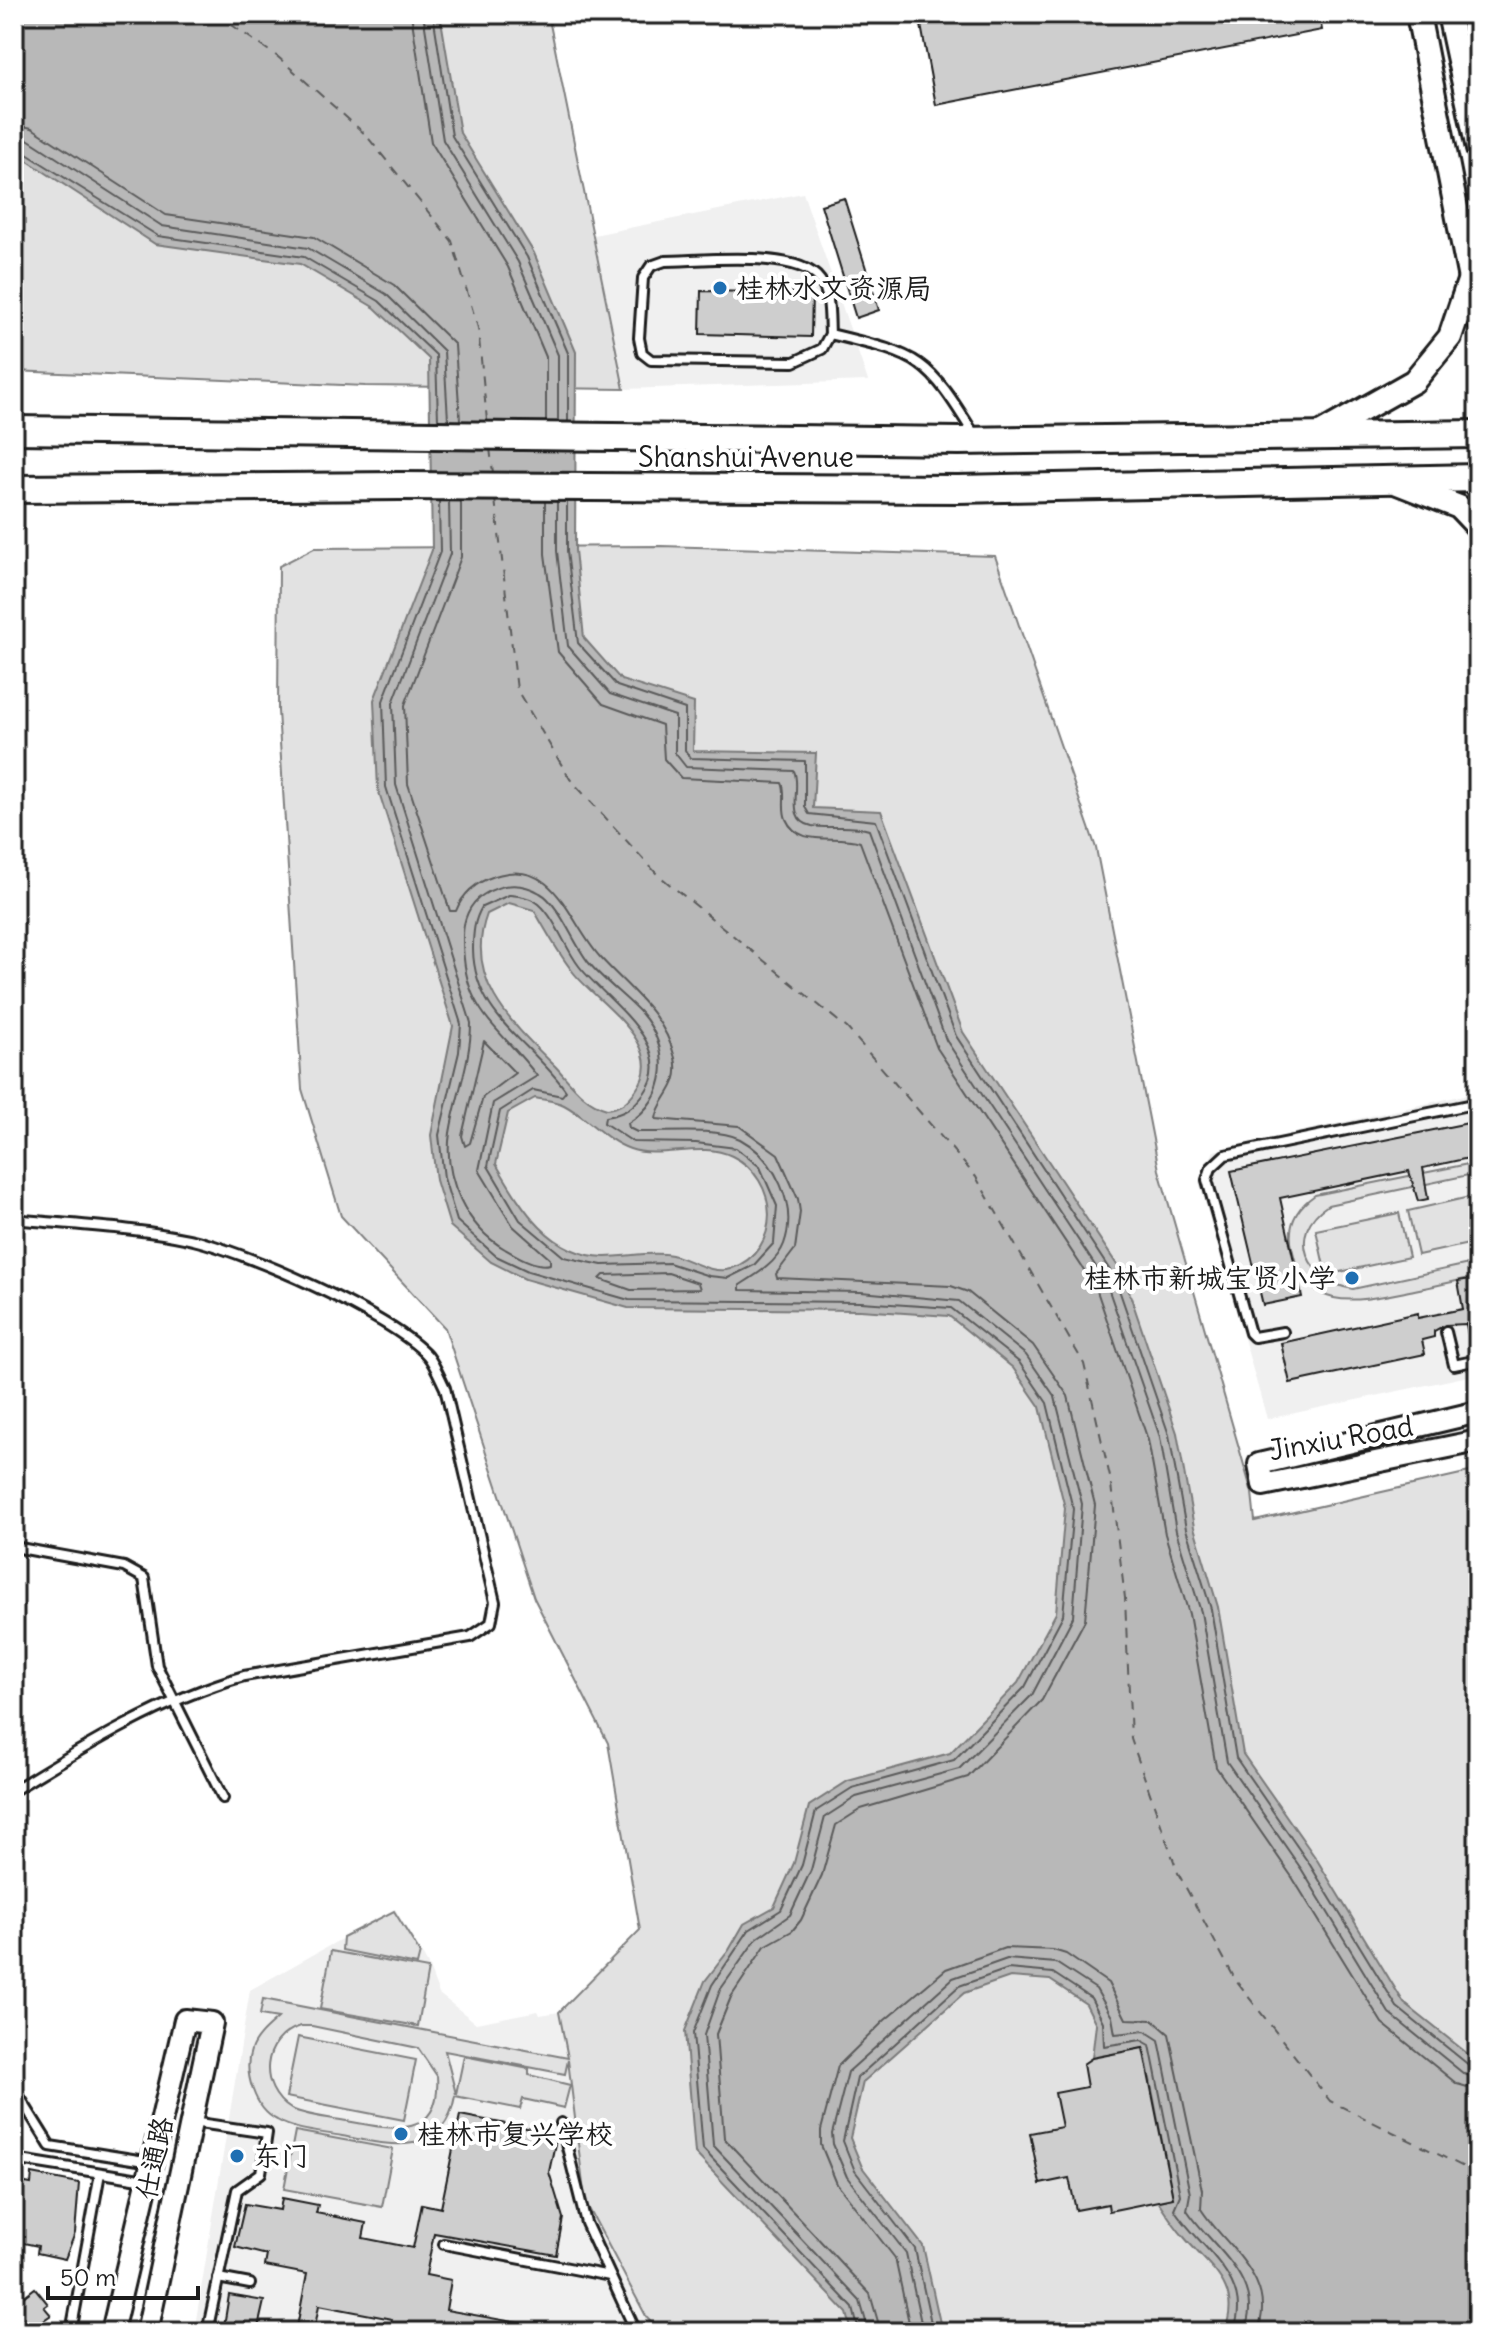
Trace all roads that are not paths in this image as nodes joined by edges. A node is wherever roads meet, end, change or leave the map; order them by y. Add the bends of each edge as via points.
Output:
1 (1418, 14) edge
2 (1449, 14) edge
3 (1478, 149) edge
4 (1469, 280) junction
5 (1478, 320) edge
6 (830, 334) junction
7 (14, 430) edge
8 (1478, 434) edge
9 (1317, 436) junction
10 (977, 441) junction
11 (1478, 478) edge
12 (1390, 480) junction
13 (14, 489) edge
14 (1478, 527) edge
15 (1478, 1103) edge
16 (14, 1219) edge
17 (1283, 1332) dead end
18 (1446, 1332) dead end
19 (1478, 1360) edge
20 (1478, 1412) edge
21 (1478, 1441) edge
22 (14, 1547) edge
23 (175, 1701) junction
24 (14, 1790) edge
25 (223, 1798) dead end
26 (14, 2088) edge
27 (190, 2122) junction
28 (561, 2123) dead end
29 (14, 2159) edge
30 (150, 2171) junction
31 (100, 2173) junction
32 (444, 2244) dead end
33 (610, 2276) junction
34 (218, 2278) junction
35 (250, 2284) dead end
36 (635, 2330) edge
37 (71, 2332) edge
38 (112, 2332) edge
39 (147, 2332) edge
40 (207, 2332) edge

1 - 4 main road
2 - 3 main road
4 - 5 main road
4 - 9 main road via 1450,337 1414,381
6 - 6 lane via 824,289 798,264 665,261 651,266 644,276 639,338 642,353 651,360 794,362 822,349
6 - 10 lane via 922,363 941,381
7 - 10 main road, Shanshui Avenue
8 - 9 main road, Shanshui Avenue
9 - 10 main road, Shanshui Avenue
11 - 12 main road, Shanshui Avenue
12 - 13 main road, Shanshui Avenue via 958,489
12 - 14 main road via 1459,507
15 - 17 lane via 1225,1155 1216,1162 1207,1180 1250,1333 1254,1337
16 - 23 lane via 191,1239 229,1251 349,1303 411,1341 430,1358 445,1388 494,1593 491,1623 470,1637 244,1676
18 - 19 lane via 1454,1365
20 - 21 street, Jinxiu Road via 1259,1464 1263,1485
22 - 23 lane via 124,1567 144,1578 157,1666
23 - 24 lane
23 - 25 lane
26 - 30 lane via 50,2146
27 - 30 street, 仕通路 via 212,2023 185,2020
27 - 34 lane via 267,2133 261,2173 237,2190
27 - 39 street, 仕通路
28 - 33 lane via 586,2223
29 - 31 lane
30 - 31 lane
30 - 38 street
31 - 37 lane
32 - 33 lane
33 - 36 lane
34 - 35 lane
34 - 40 lane

